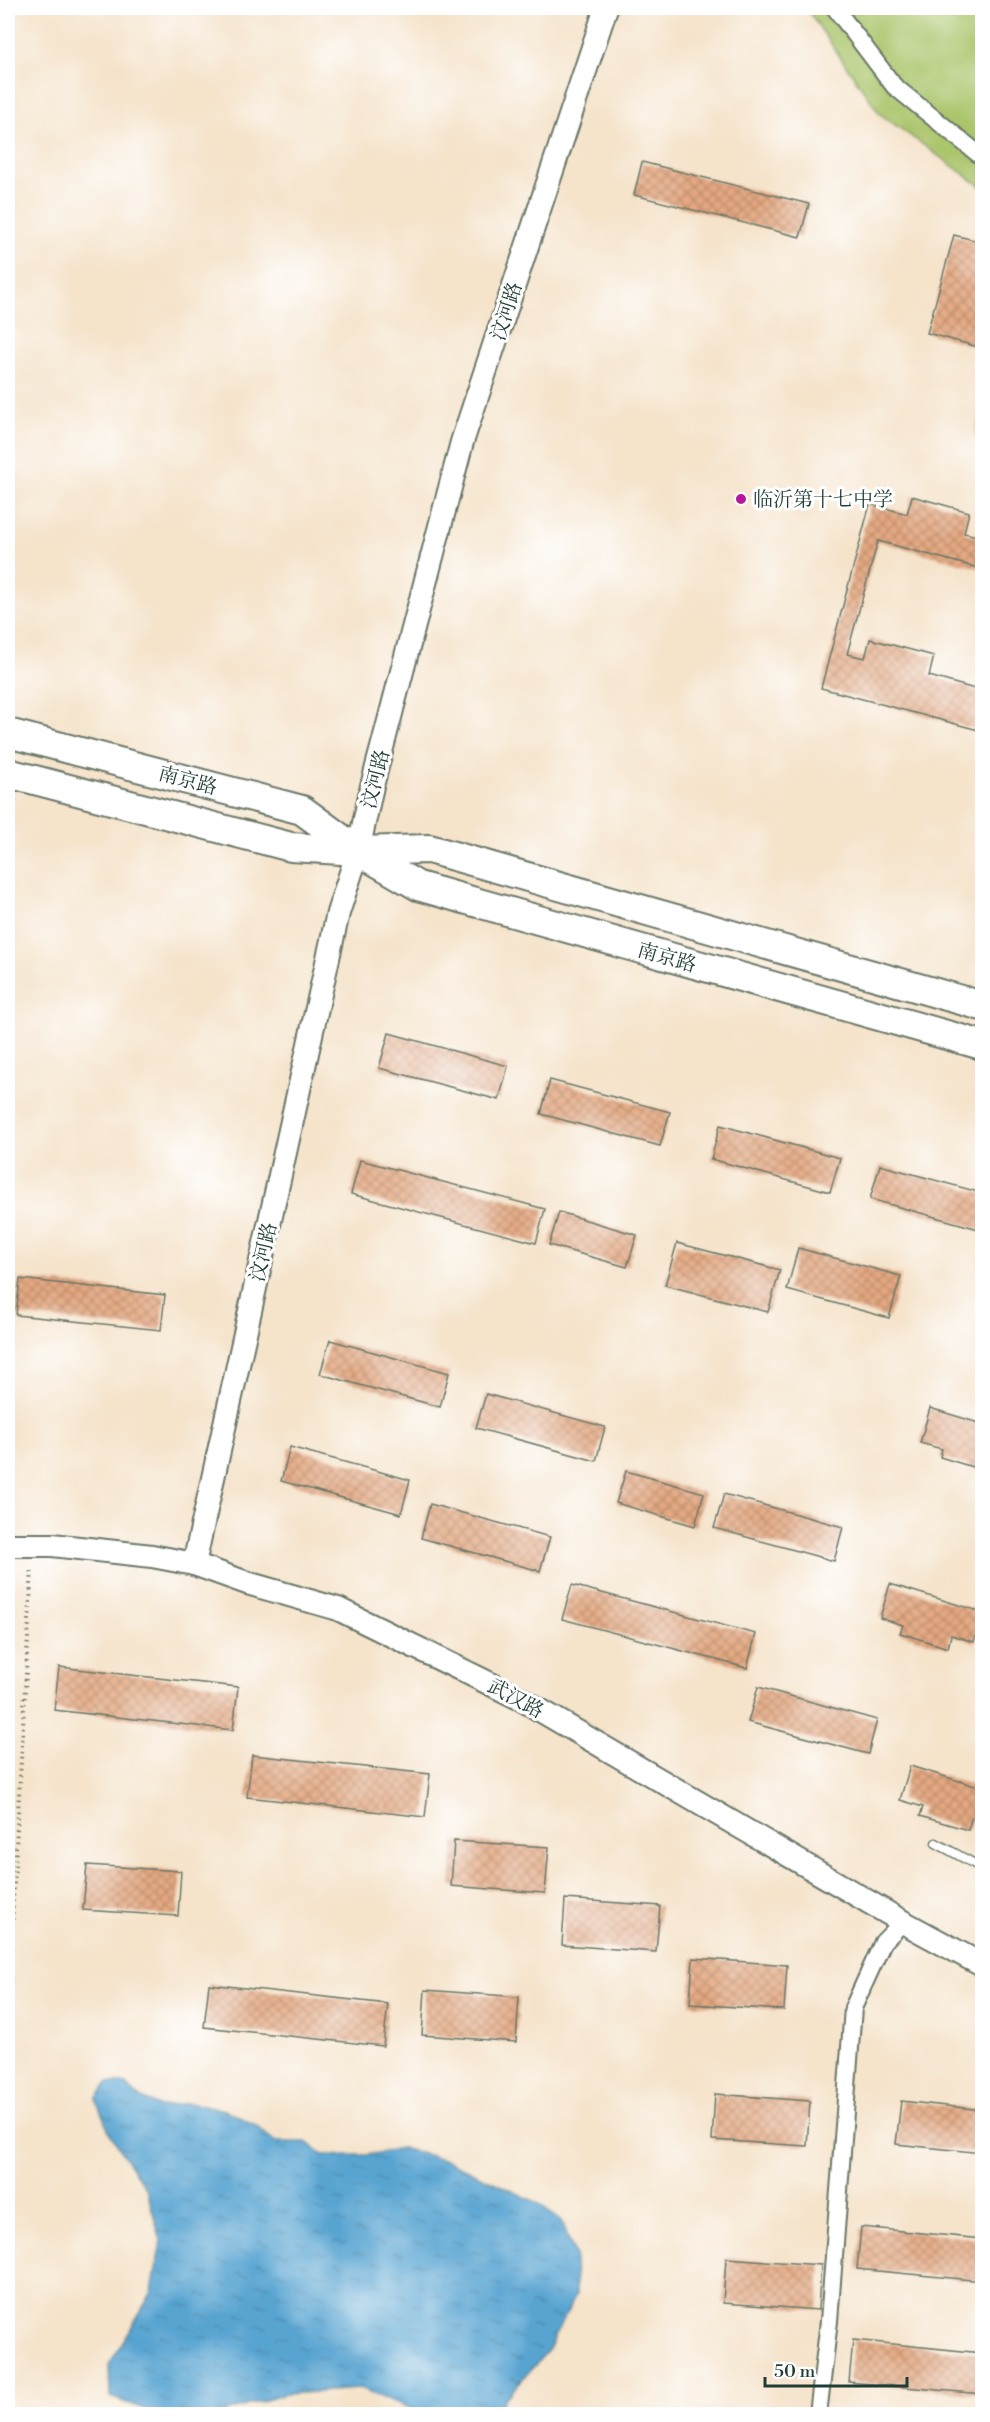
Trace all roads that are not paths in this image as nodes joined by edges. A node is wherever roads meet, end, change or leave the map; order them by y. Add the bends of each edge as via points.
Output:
1 (606, 8) edge
2 (835, 8) edge
3 (982, 157) edge
4 (8, 733) edge
5 (8, 773) edge
6 (358, 851) junction
7 (982, 1006) edge
8 (982, 1045) edge
9 (8, 1545) edge
10 (194, 1564) junction
11 (936, 1844) dead end
12 (982, 1868) edge
13 (903, 1922) junction
14 (982, 1965) edge
15 (818, 2415) edge

1 - 6 street, 汶河路 via 462,442
2 - 3 street via 894,86
4 - 6 highway, 南京路 via 302,810
5 - 6 highway, 南京路 via 291,847
6 - 7 highway, 南京路 via 429,849
6 - 8 highway, 南京路 via 418,886
6 - 10 street, 汶河路 via 338,913
9 - 10 street, 武汉路 via 52,1545
10 - 13 street, 武汉路 via 338,1609 521,1699
11 - 12 lane
13 - 14 street, 武汉路
13 - 15 street via 884,1942 853,2008

